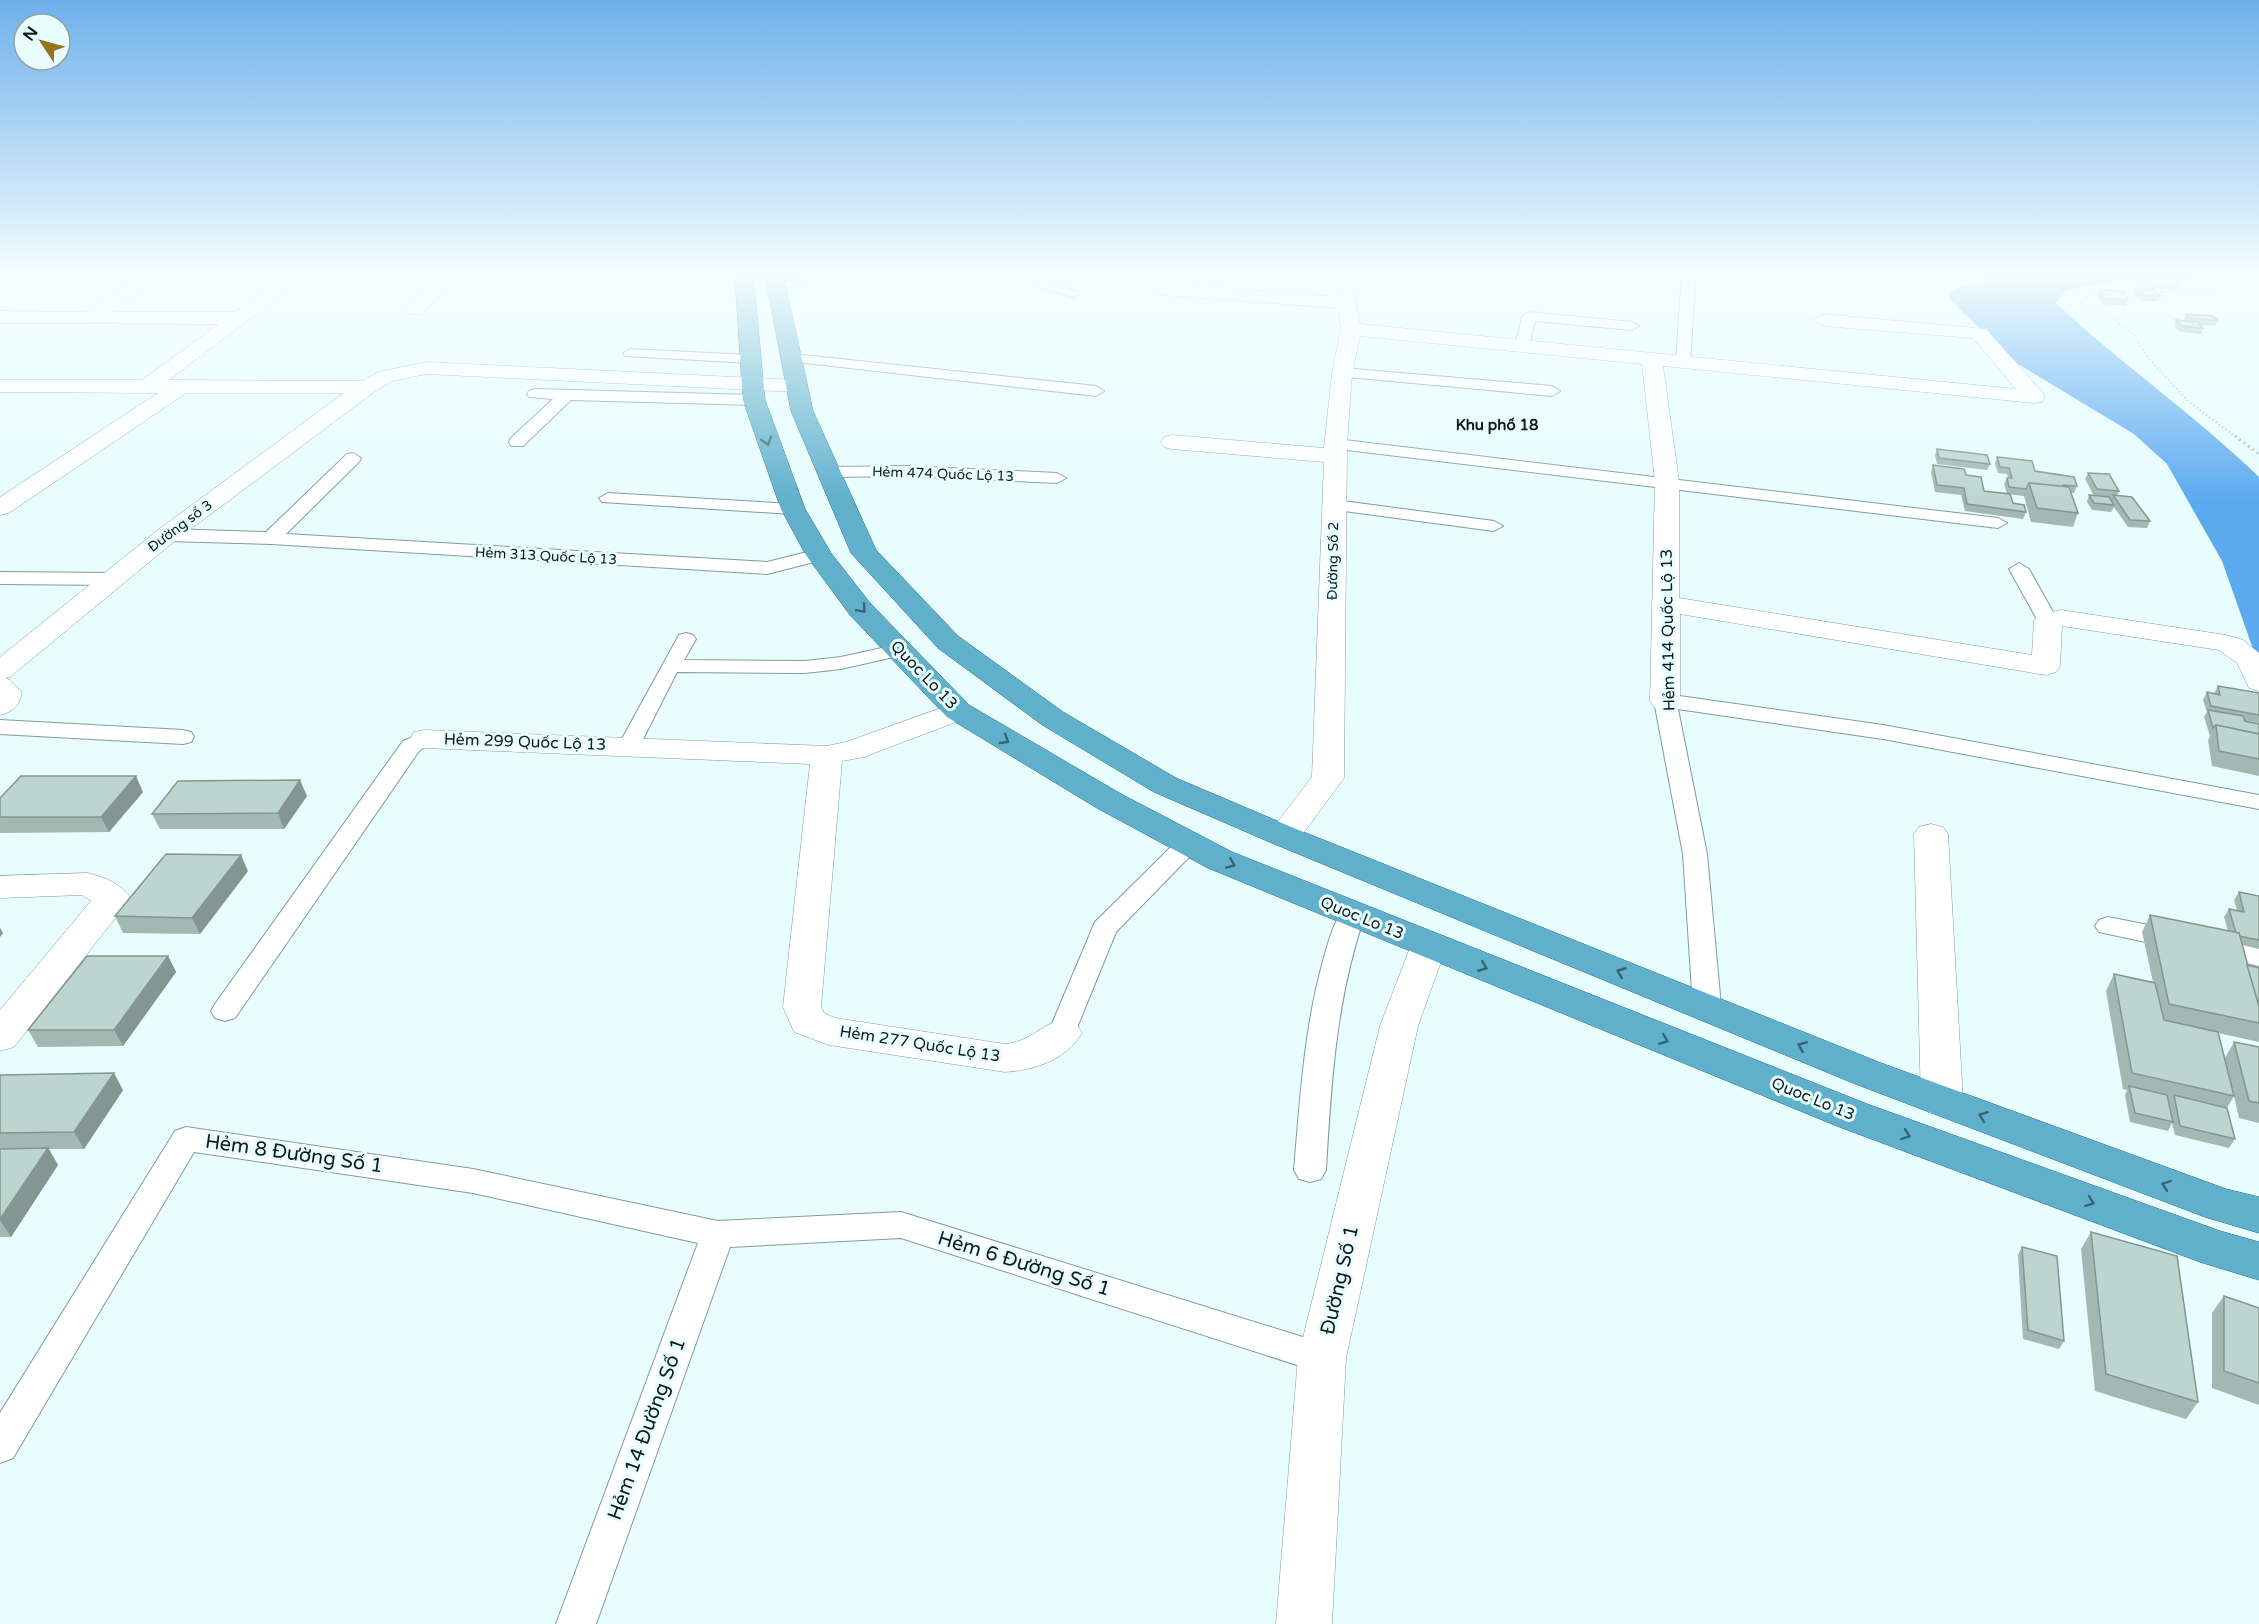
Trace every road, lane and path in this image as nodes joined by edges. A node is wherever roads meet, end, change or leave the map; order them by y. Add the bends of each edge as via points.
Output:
1 (198, 349) edge
2 (750, 349) edge
3 (789, 349) edge
4 (1347, 349) edge
5 (1549, 349) edge
6 (1684, 349) edge
7 (1993, 349) edge
8 (2142, 349) edge
9 (630, 353) dead end
10 (1652, 359) junction
11 (1683, 362) junction
12 (794, 372) junction
13 (1342, 373) junction
14 (752, 381) junction
15 (0, 386) edge
16 (146, 387) junction
17 (181, 387) junction
18 (366, 387) junction
19 (1096, 391) dead end
20 (1552, 391) dead end
21 (535, 394) dead end
22 (566, 396) junction
23 (517, 442) dead end
24 (1172, 442) dead end
25 (1336, 450) junction
26 (2259, 454) edge
27 (353, 458) dead end
28 (828, 472) junction
29 (1057, 478) dead end
30 (1667, 481) junction
31 (608, 498) dead end
32 (1335, 505) junction
33 (0, 508) edge
34 (794, 509) junction
35 (1998, 523) dead end
36 (1494, 526) dead end
37 (167, 535) junction
38 (272, 538) junction
39 (819, 555) junction
40 (2019, 569) dead end
41 (0, 578) edge
42 (114, 579) junction
43 (1666, 604) junction
44 (2048, 621) junction
45 (686, 639) dead end
46 (900, 650) junction
47 (5, 663) edge
48 (670, 666) junction
49 (2259, 682) edge
50 (0, 687) edge
51 (1665, 701) junction
52 (0, 706) edge
53 (958, 711) junction
54 (0, 727) edge
55 (183, 737) dead end
56 (425, 739) joint
57 (629, 746) junction
58 (827, 755) junction
59 (2259, 802) edge
60 (1931, 834) dead end
61 (1284, 836) junction
62 (1189, 843) junction
63 (0, 887) edge
64 (1352, 915) junction
65 (2108, 926) dead end
66 (1429, 945) junction
67 (2259, 957) edge
68 (1707, 1006) junction
69 (225, 1011) dead end
70 (1062, 1033) joint
71 (0, 1037) edge
72 (1942, 1101) junction
73 (1310, 1170) dead end
74 (2246, 1208) edge
75 (2259, 1226) edge
76 (718, 1234) junction
77 (2216, 1249) junction
78 (2259, 1261) edge
79 (2259, 1272) edge
80 (1322, 1358) junction
81 (0, 1446) edge
82 (576, 1624) edge
83 (1304, 1624) edge

1 - 16 street
2 - 14 highway, Quoc Lo 13
3 - 12 highway
4 - 13 street, Đường Số 2
5 - 10 street
6 - 11 lane
7 - 11 street via 2034,397
8 - 26 path via 2188,402
9 - 14 lane
10 - 11 street
10 - 30 street, Hẻm 414 Quốc Lộ 13
12 - 14 street, Đường sổ 3
12 - 19 lane
12 - 28 highway via 802,411
13 - 20 lane
13 - 25 street, Đường Số 2
14 - 18 street, Đường sổ 3 via 426,368 386,376
14 - 22 lane
14 -> 34 highway, Quoc Lo 13 via 779,476
15 - 16 street, Đường sổ 3
16 - 17 street, Đường sổ 3
17 - 18 street, Đường sổ 3
17 - 33 street
18 - 37 street, Đường sổ 3
21 - 22 lane
22 - 23 lane
24 - 25 street
25 - 30 lane
25 - 32 street, Đường Số 2
27 - 38 lane
28 - 29 lane, Hẻm 474 Quốc Lộ 13 via 908,471
28 - 61 highway via 864,553 948,642 1052,718 1165,785
30 - 35 lane
30 - 43 street, Hẻm 414 Quốc Lộ 13
31 - 34 lane
32 - 36 lane
32 - 61 street, Đường Số 2 via 1328,778
34 - 39 highway, Quoc Lo 13
37 - 38 lane, Hẻm 313 Quốc Lộ 13
37 - 42 street, Đường sổ 3
38 - 39 lane, Hẻm 313 Quốc Lộ 13 via 767,568
39 -> 46 highway, Quoc Lo 13 via 860,609
40 - 44 lane
41 - 42 lane
42 - 47 street, Đường sổ 3
43 - 44 street via 2046,666
43 - 51 street, Hẻm 414 Quốc Lộ 13
44 - 49 street via 2061,618 2226,643 2240,649 2253,664
45 - 48 lane
46 - 48 lane via 805,667
46 - 53 highway, Quoc Lo 13
48 - 57 lane
50 - 52 street via 7,692
51 - 59 lane via 1883,732
51 - 68 lane, Hẻm 414 Quốc Lộ 13 via 1695,854
53 - 58 street, Hẻm 299 Quốc Lộ 13 via 853,750
53 -> 62 highway, Quoc Lo 13 via 1108,801
54 - 55 lane
56 - 57 street, Hẻm 299 Quốc Lộ 13
56 - 69 lane, Hẻm 299 Quốc Lộ 13 via 411,746
57 - 58 street, Hẻm 299 Quốc Lộ 13
58 - 70 street, Hẻm 277 Quốc Lộ 13 via 802,1007 808,1022 829,1031 1005,1058 1026,1057 1046,1049
60 - 72 street
68 -> 61 highway
62 -> 64 highway, Quoc Lo 13 via 1220,860
62 - 70 lane, Hẻm 277 Quốc Lộ 13 via 1104,928
63 - 71 street via 88,884 113,898
64 - 66 highway, Quoc Lo 13
64 - 73 lane via 1337,952 1318,1057
65 - 67 lane
66 -> 77 highway, Quoc Lo 13 via 1851,1115
66 - 80 street, Đường Số 1 via 1399,1026
72 -> 68 highway
74 -> 72 highway
74 - 75 highway
76 - 80 lane, Hẻm 6 Đường Số 1 via 901,1225
76 - 81 lane, Hẻm 8 Đường Số 1 via 473,1180 186,1139
76 - 82 lane, Hẻm 14 Đường Số 1
77 - 78 highway, Quoc Lo 13
77 - 79 highway
80 - 83 street, Đường Số 1

